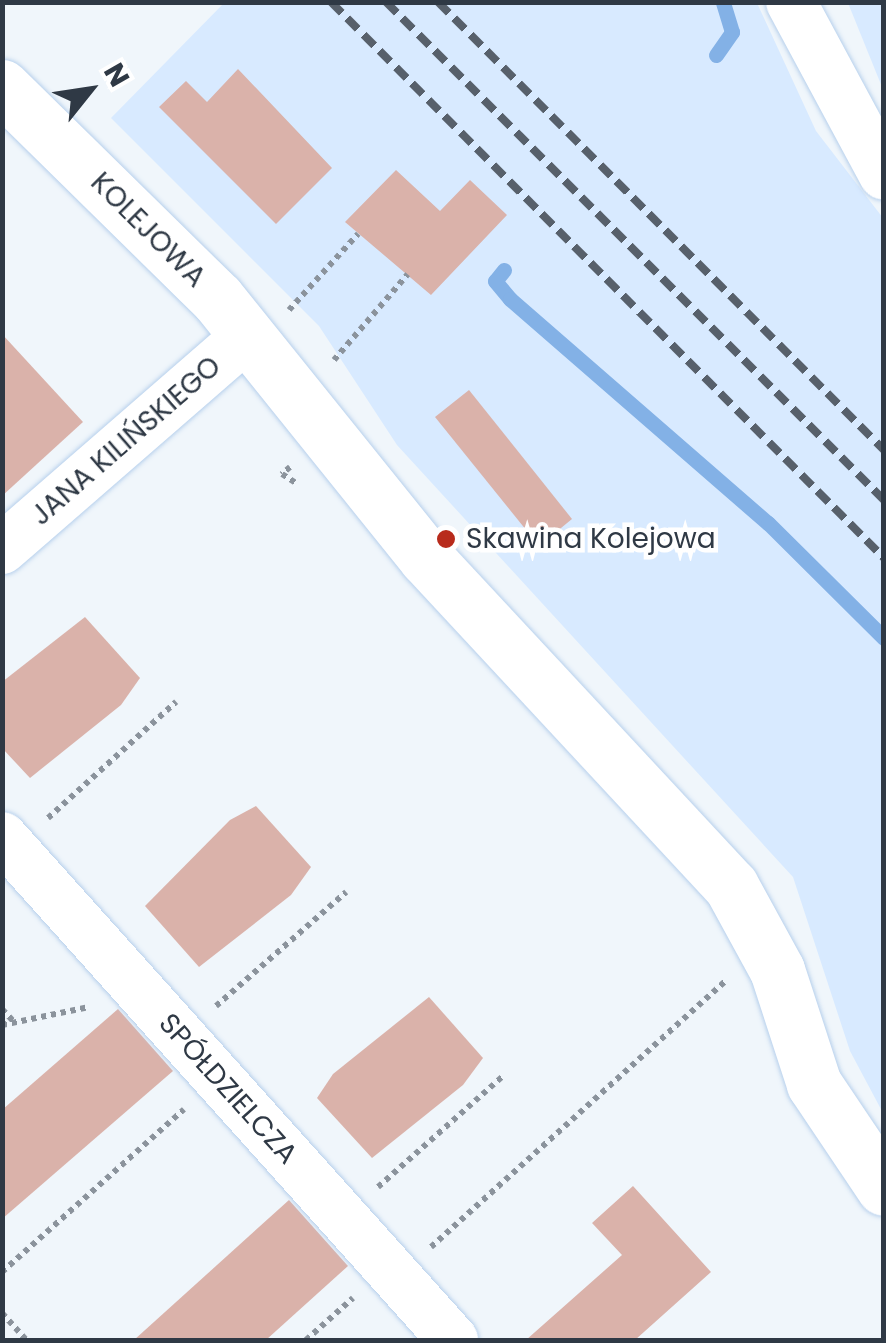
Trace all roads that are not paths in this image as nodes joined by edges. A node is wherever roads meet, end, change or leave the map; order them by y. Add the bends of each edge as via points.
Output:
1 (791, 2) edge
2 (2, 87) edge
3 (884, 174) edge
4 (267, 324) junction
5 (2, 548) edge
6 (8, 843) edge
7 (884, 1188) edge
8 (453, 1340) edge

1 - 3 street
2 - 4 street, KOLEJOWA
4 - 5 street, JANA KILIŃSKIEGO
4 - 7 street, KOLEJOWA via 395,522 731,886 777,970 814,1084
6 - 8 street, SPÓŁDZIELCZA

